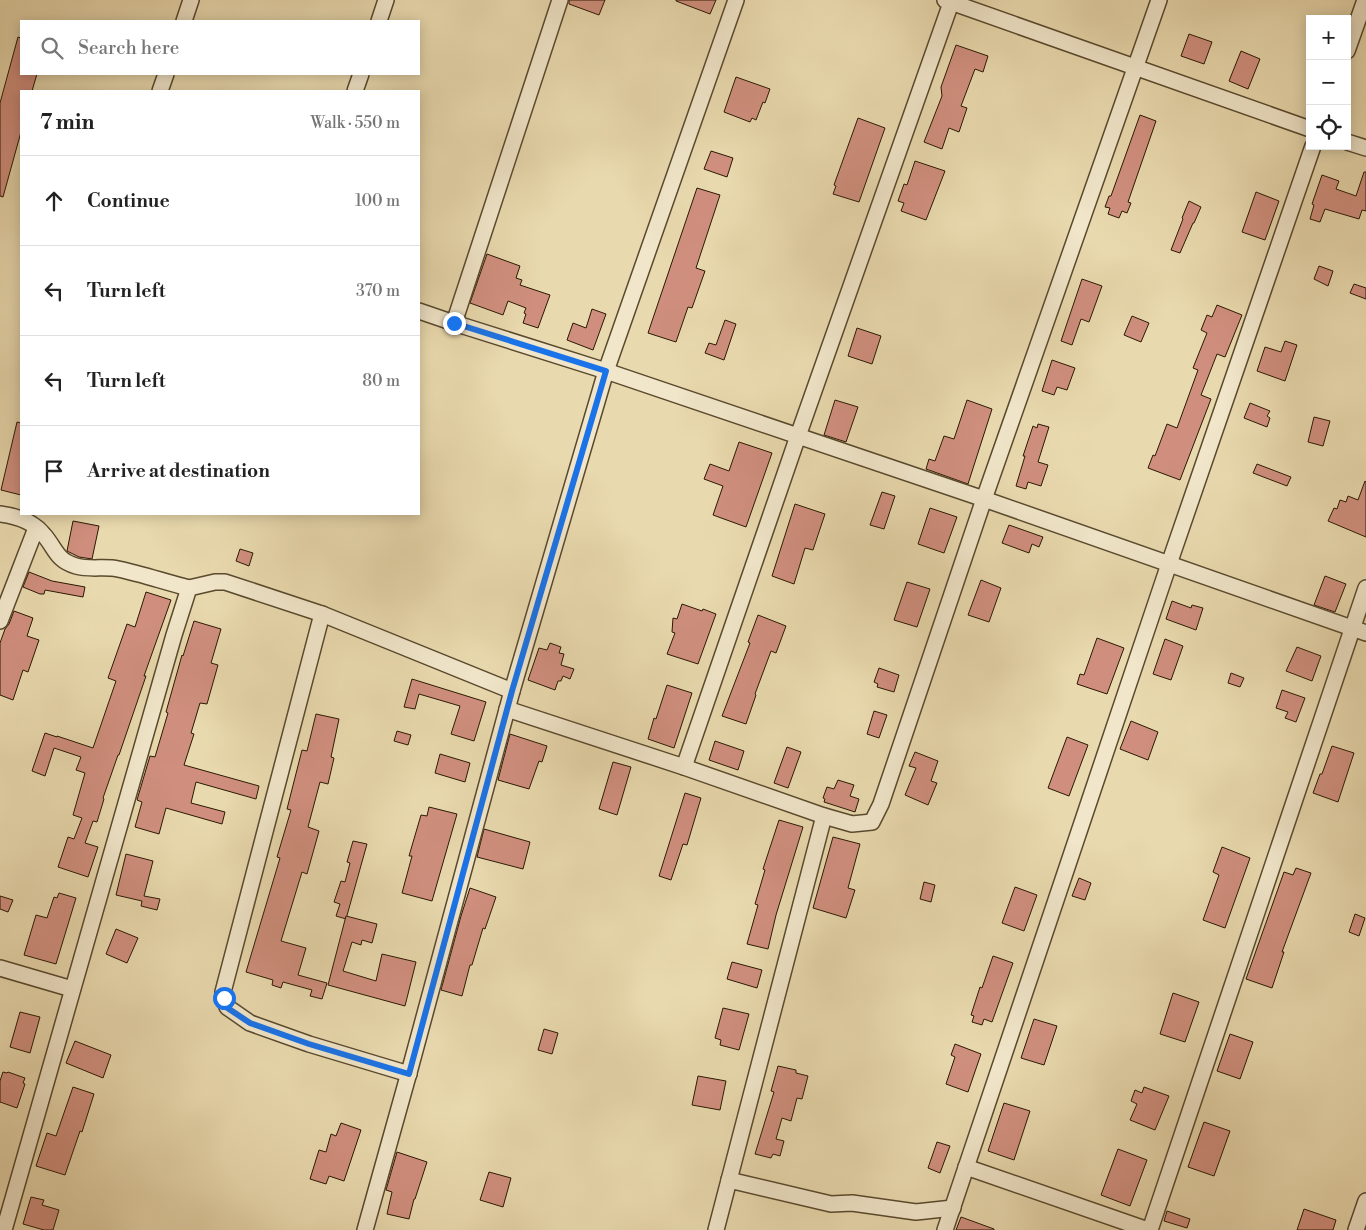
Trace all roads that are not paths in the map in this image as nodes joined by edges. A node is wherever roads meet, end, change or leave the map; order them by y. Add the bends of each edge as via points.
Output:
1 (189, 0) edge
2 (386, 0) edge
3 (560, 0) edge
4 (736, 0) edge
5 (1158, 0) edge
6 (949, 1) edge
7 (1364, 9) edge
8 (184, 20) edge
9 (379, 20) edge
10 (1351, 40) edge
11 (1135, 68) junction
12 (166, 75) edge
13 (361, 75) edge
14 (160, 90) edge
15 (355, 90) edge
16 (1306, 128) edge
17 (1351, 143) edge
18 (1366, 148) edge
19 (1312, 150) edge
20 (420, 311) edge
21 (454, 323) junction
22 (606, 371) junction
23 (798, 436) junction
24 (984, 499) junction
25 (0, 514) edge
26 (36, 528) junction
27 (1169, 564) junction
28 (189, 588) junction
29 (1366, 588) edge
30 (322, 614) junction
31 (0, 621) edge
32 (1359, 630) edge
33 (512, 691) junction
34 (507, 709) junction
35 (684, 767) junction
36 (824, 816) junction
37 (0, 968) edge
38 (72, 989) junction
39 (409, 1074) junction
40 (966, 1167) junction
41 (729, 1180) junction
42 (1366, 1201) edge
43 (952, 1208) junction
44 (4, 1230) edge
45 (365, 1230) edge
46 (716, 1230) edge
47 (945, 1230) edge
48 (1149, 1230) edge
49 (1356, 1230) edge

1 - 8 street
2 - 9 street
3 - 21 street
4 - 22 street
5 - 11 street
6 - 11 street
6 - 23 street
7 - 10 street
11 - 16 street
11 - 24 street
12 - 14 street
13 - 15 street
17 - 18 street
19 - 27 street
20 - 21 street
21 - 22 street
22 - 23 street
22 - 33 street
23 - 24 street
23 - 35 street
24 - 27 street
24 - 36 street via 881,804 872,822 852,824
25 - 26 street via 23,519
26 - 28 street via 57,554 77,566 117,569
26 - 31 street
27 - 32 street
27 - 40 street
28 - 30 street via 225,582
28 - 38 street
29 - 32 street
30 - 33 street
30 - 39 street via 224,998 226,1007 250,1023
32 - 48 street
33 - 34 street
34 - 35 street
34 - 39 street
35 - 36 street
36 - 41 street
37 - 38 street
38 - 44 street
39 - 45 street
40 - 43 street
40 - 48 street
41 - 43 street via 831,1204 852,1203 916,1212
41 - 46 street
42 - 49 street
43 - 47 street

